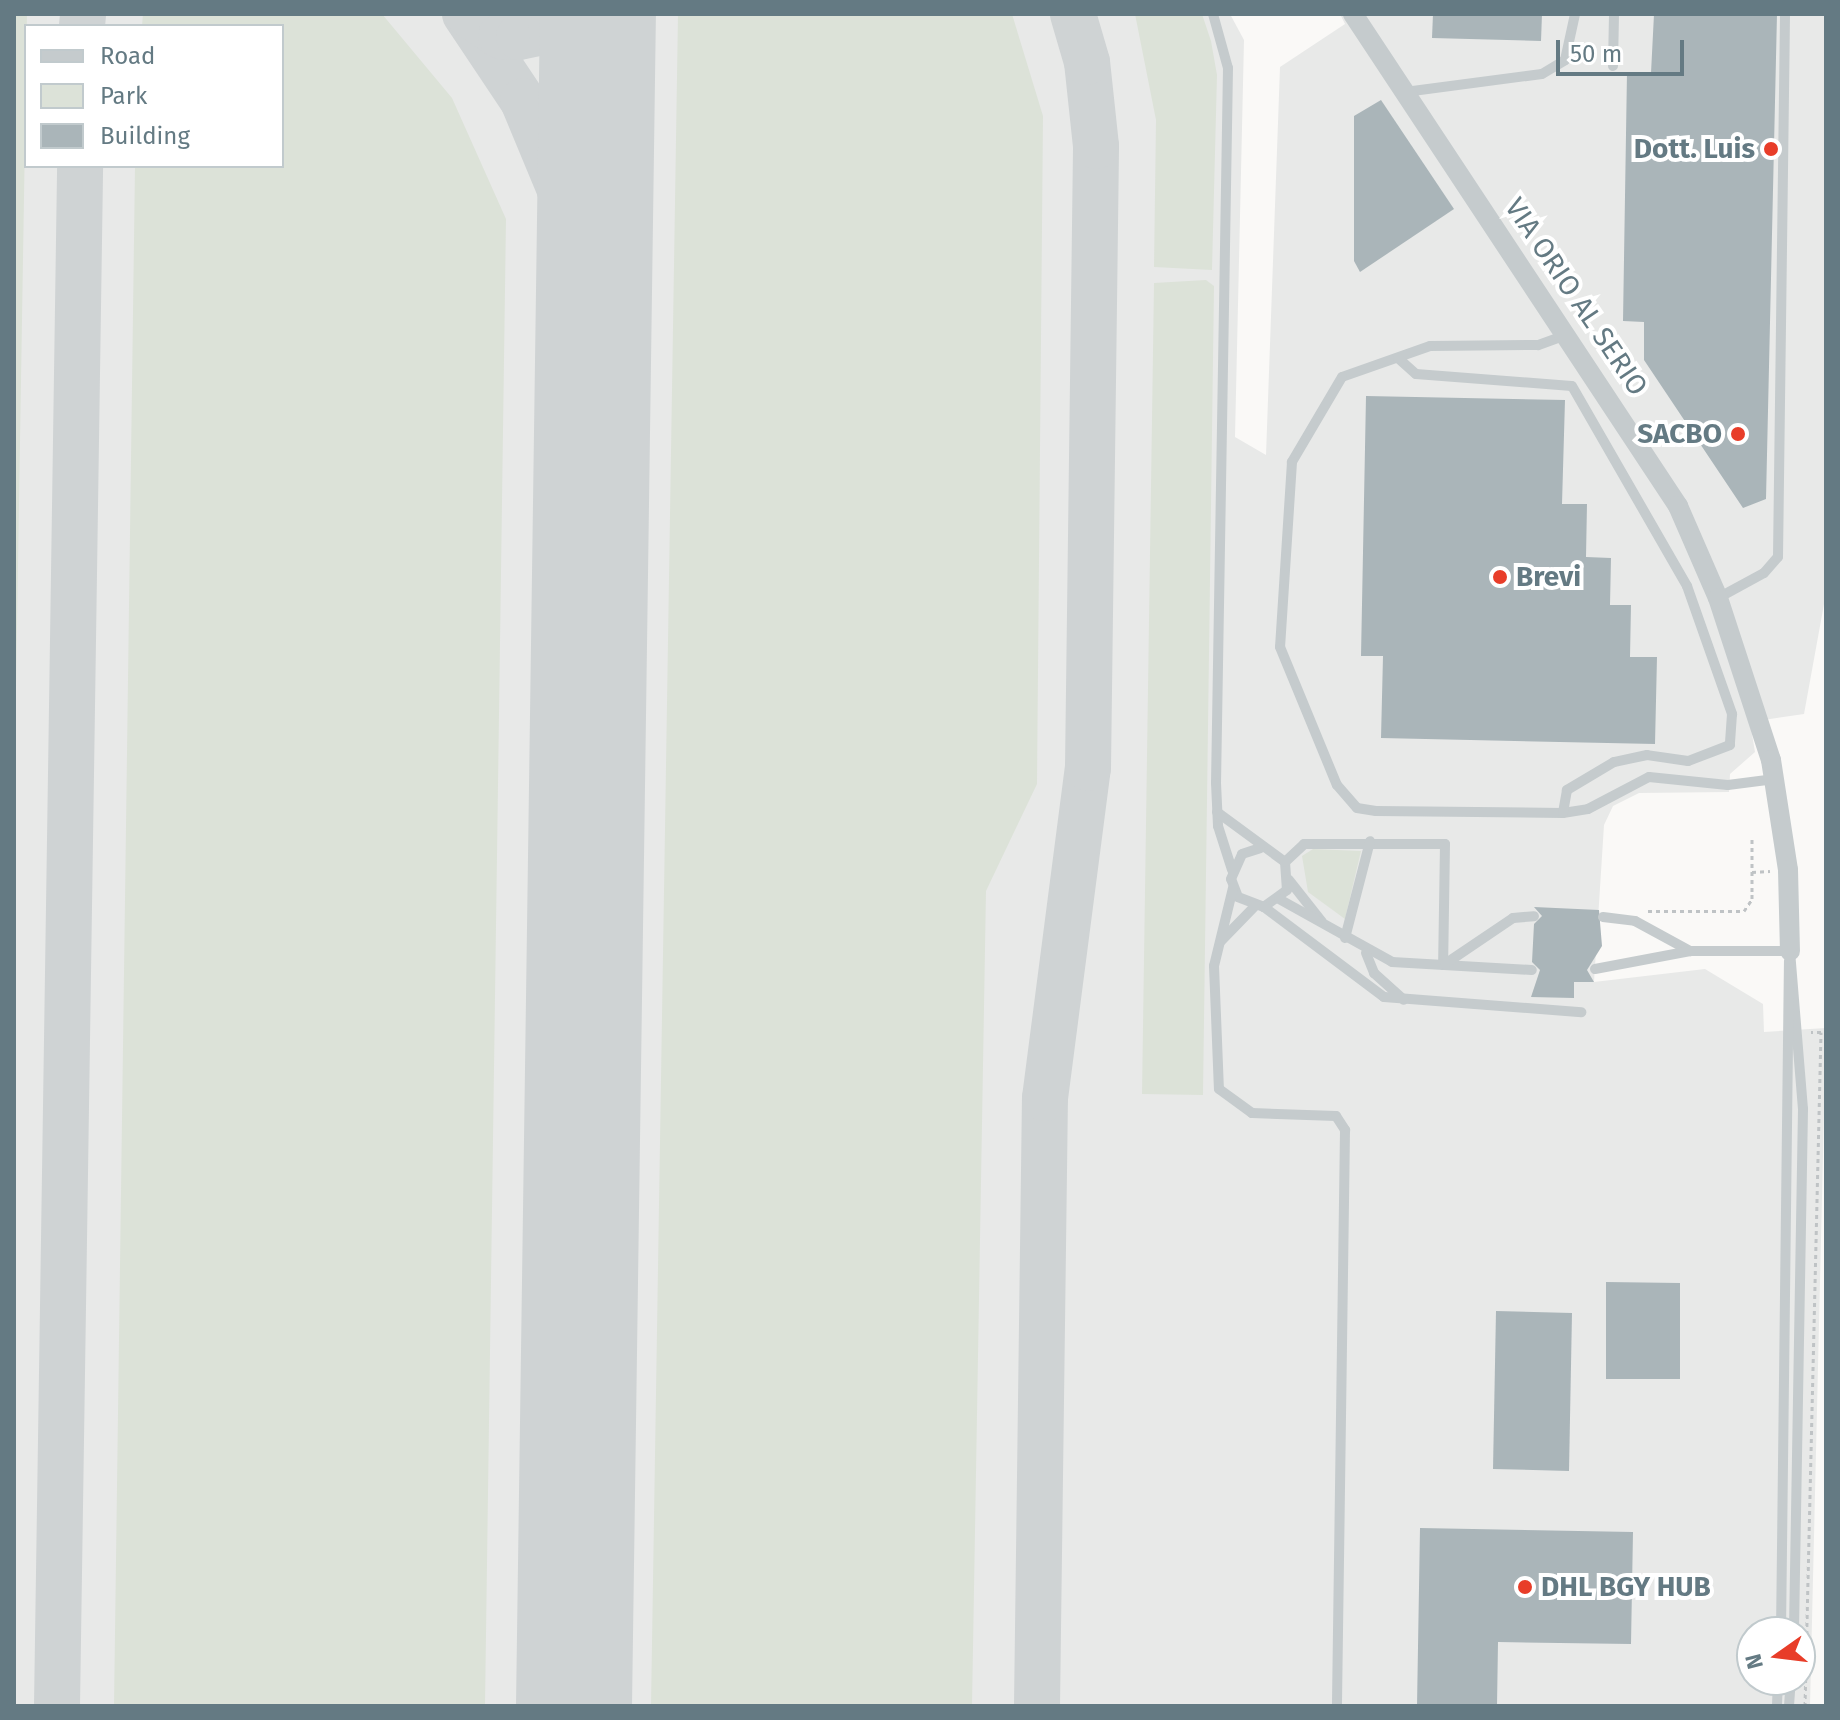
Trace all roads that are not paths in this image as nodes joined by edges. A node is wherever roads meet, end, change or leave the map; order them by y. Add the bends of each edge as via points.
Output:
1 (1213, 14) edge
2 (1353, 14) edge
3 (1575, 14) edge
4 (1614, 14) edge
5 (1785, 14) edge
6 (1613, 66) dead end
7 (1405, 92) junction
8 (1567, 334) junction
9 (1398, 358) junction
10 (1718, 598) junction
11 (1775, 779) junction
12 (1217, 812) junction
13 (1563, 813) junction
14 (1370, 841) junction
15 (1260, 848) junction
16 (1285, 862) junction
17 (1232, 870) junction
18 (1289, 880) junction
19 (1233, 888) junction
20 (1279, 899) junction
21 (1260, 906) junction
22 (1534, 916) dead end
23 (1603, 917) dead end
24 (1323, 923) junction
25 (1345, 938) junction
26 (1221, 941) junction
27 (1690, 951) junction
28 (1790, 951) junction
29 (1366, 953) junction
30 (1443, 965) junction
31 (1595, 969) dead end
32 (1532, 970) dead end
33 (1406, 1001) junction
34 (1581, 1012) dead end
35 (1781, 1616) edge
36 (1794, 1616) edge
37 (1337, 1706) edge

1 - 12 lane via 1228,68
2 - 7 street, VIA ORIO AL SERIO
3 - 7 lane via 1565,60 1542,74
4 - 6 lane
5 - 10 lane via 1778,557 1764,573
7 - 8 street, VIA ORIO AL SERIO
8 - 9 lane via 1538,345 1430,346
8 - 10 street, VIA ORIO AL SERIO via 1657,467
9 - 13 lane via 1342,377 1292,462 1285,491 1284,666 1337,785 1357,808
9 - 13 lane via 1416,374 1572,386 1687,586 1732,714 1730,745 1688,761 1647,755 1614,762 1567,790
10 - 11 street, VIA ORIO AL SERIO
11 - 13 lane via 1728,785 1649,777 1588,809
11 - 28 street, VIA ORIO AL SERIO
12 - 15 lane
12 - 17 lane
14 - 16 lane via 1304,844
14 - 25 lane
14 - 30 lane via 1445,844
15 - 16 lane
15 - 17 lane via 1242,854
16 - 18 lane
17 - 19 lane
18 - 20 lane
18 - 24 lane
19 - 21 lane
19 - 26 lane
20 - 21 lane
20 - 24 lane
21 - 26 lane
21 - 33 lane via 1372,990
22 - 30 lane via 1513,918
23 - 27 lane via 1635,921
24 - 25 lane
25 - 29 lane
26 - 37 lane via 1214,996 1219,1089 1252,1113 1336,1116 1345,1130
27 - 28 lane
27 - 31 lane
28 - 35 lane
28 - 36 lane via 1803,1109
29 - 30 lane
29 - 33 lane via 1374,973
30 - 32 lane
33 - 34 lane

